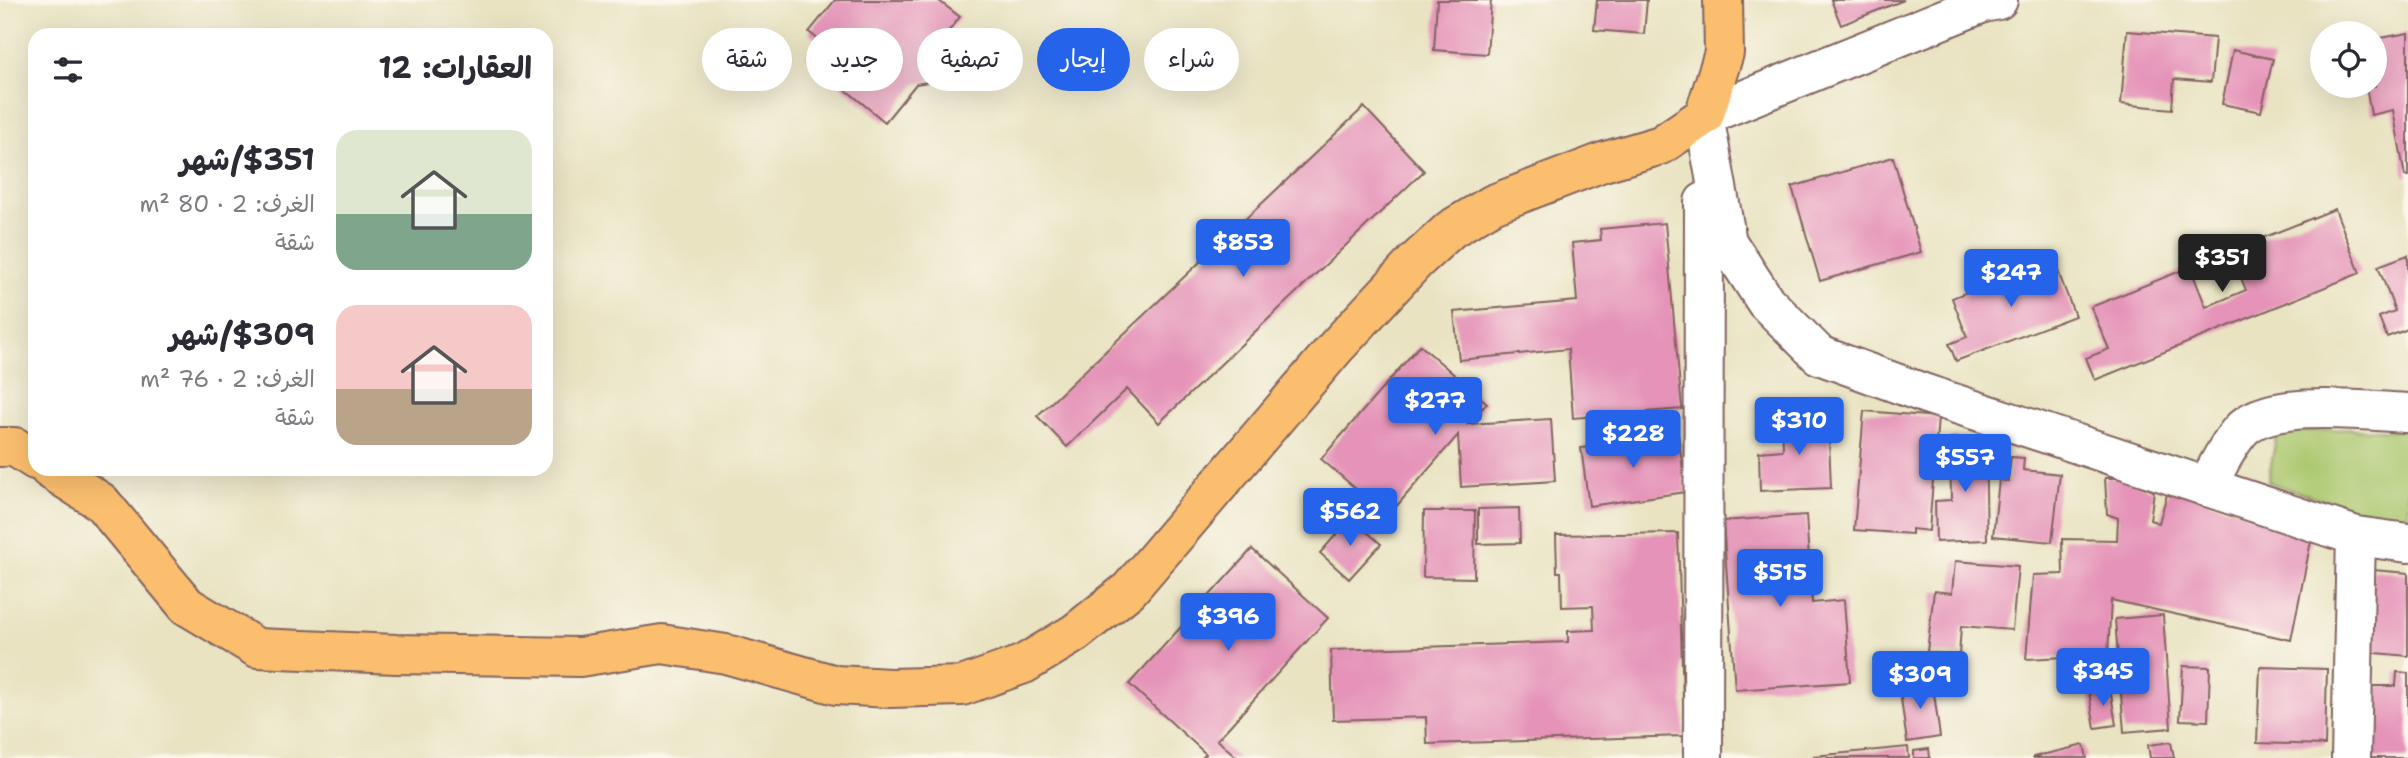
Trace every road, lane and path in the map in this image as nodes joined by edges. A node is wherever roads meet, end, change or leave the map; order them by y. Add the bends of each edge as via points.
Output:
1 (1723, 0) edge
2 (1998, 0) edge
3 (1704, 116) junction
4 (2408, 413) edge
5 (0, 447) edge
6 (28, 455) edge
7 (60, 476) edge
8 (2206, 487) junction
9 (2356, 536) junction
10 (2408, 543) edge
11 (1703, 758) edge
12 (2351, 758) edge

1 - 3 main road via 1724,53
2 - 3 street
3 - 7 main road via 1661,145 1493,204 1451,229 1337,346 1129,590 1075,633 1024,664 962,686 836,685 726,654 662,644 580,656 257,648 187,606 101,502
3 - 8 street via 1727,242 1766,302 1819,355
3 - 11 street
4 - 8 street via 2317,409 2266,415 2241,430
5 - 6 main road via 15,447
8 - 9 street
9 - 10 street
9 - 12 street

